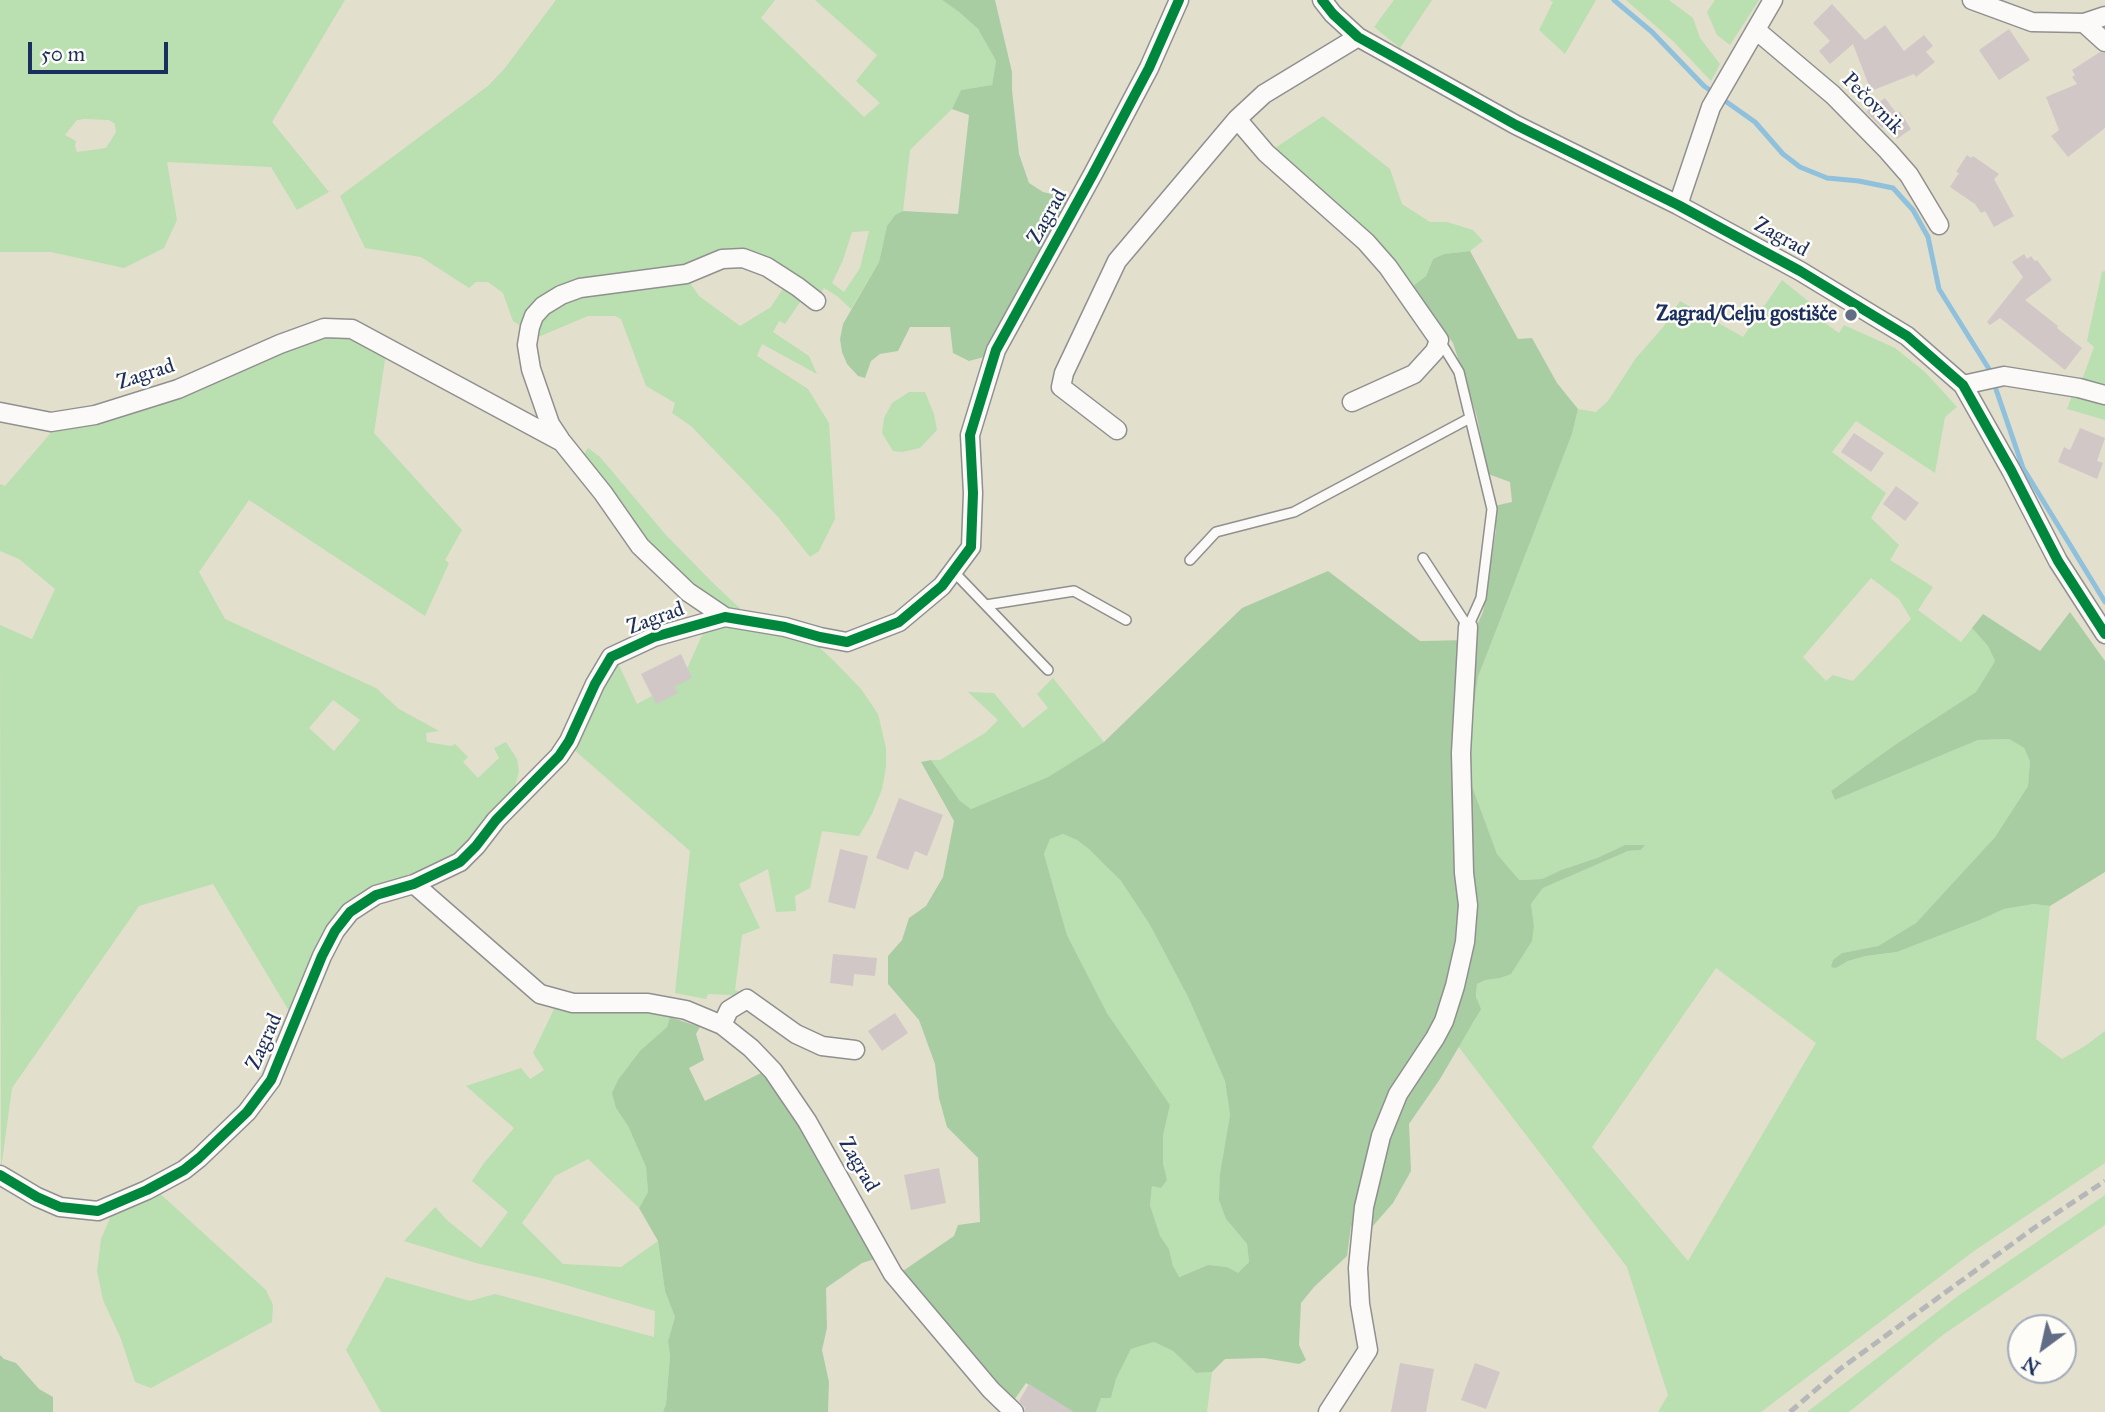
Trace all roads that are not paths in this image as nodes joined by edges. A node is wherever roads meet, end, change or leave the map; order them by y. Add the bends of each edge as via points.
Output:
1 (1179, 0) edge
2 (1322, 0) edge
3 (1773, 0) edge
4 (1972, 0) edge
5 (2105, 16) edge
6 (2084, 23) junction
7 (1756, 30) junction
8 (1358, 37) junction
9 (2105, 42) edge
10 (1237, 120) junction
11 (1678, 205) junction
12 (1939, 225) dead end
13 (816, 301) dead end
14 (1439, 340) junction
15 (1963, 386) junction
16 (2105, 395) edge
17 (1352, 402) dead end
18 (0, 412) edge
19 (1470, 418) junction
20 (1116, 430) dead end
21 (562, 442) junction
22 (1423, 558) dead end
23 (1190, 560) dead end
24 (953, 570) junction
25 (986, 606) junction
26 (725, 617) junction
27 (1126, 620) dead end
28 (1468, 627) junction
29 (2105, 634) edge
30 (1048, 670) dead end
31 (414, 884) junction
32 (722, 1025) junction
33 (855, 1050) dead end
34 (0, 1175) edge
35 (1014, 1412) edge
36 (1328, 1412) edge

1 - 24 street, Zagrad via 1112,139 996,350 970,435 971,547
2 - 8 street, Zagrad
3 - 7 street
4 - 6 street via 2032,22
5 - 6 street
6 - 9 street
7 - 11 street via 1711,107
7 - 12 street, Pečovnik via 1833,95 1888,151 1909,175
8 - 10 street via 1264,94
8 - 11 street, Zagrad via 1516,125
10 - 14 street via 1266,153 1366,242
10 - 20 street via 1118,261 1064,373 1061,387
11 - 15 street, Zagrad via 1800,271 1906,336
13 - 21 street, Zagrad via 766,267 743,258 722,259 686,274 580,288 561,295 534,316 527,345 550,424
14 - 17 street via 1414,374
14 - 19 lane via 1459,372
15 - 16 street via 2004,376
15 - 29 street, Zagrad via 2058,561
18 - 21 street, Zagrad via 51,422 95,415 178,389 324,328 352,329
19 - 23 lane via 1294,512 1216,532
19 - 28 lane via 1492,509 1481,598
21 - 26 street, Zagrad via 640,546 688,592
22 - 28 lane
24 - 25 lane
24 - 26 street, Zagrad via 942,586 899,622 847,642
25 - 27 lane via 1074,591
25 - 30 lane
26 - 31 street, Zagrad via 654,637 611,657 559,756 460,862
28 - 36 street via 1461,753 1468,905 1465,942 1444,1021 1398,1094 1381,1136 1364,1207 1357,1268 1368,1350
31 - 32 street, Zagrad via 540,994 573,1003 648,1003 686,1010
31 - 34 street, Zagrad via 376,895 350,912 322,956 271,1080 247,1112 184,1170 98,1211 60,1207
32 - 33 street via 729,1010 747,999 796,1034 822,1046
32 - 35 street, Zagrad via 773,1070 893,1274

